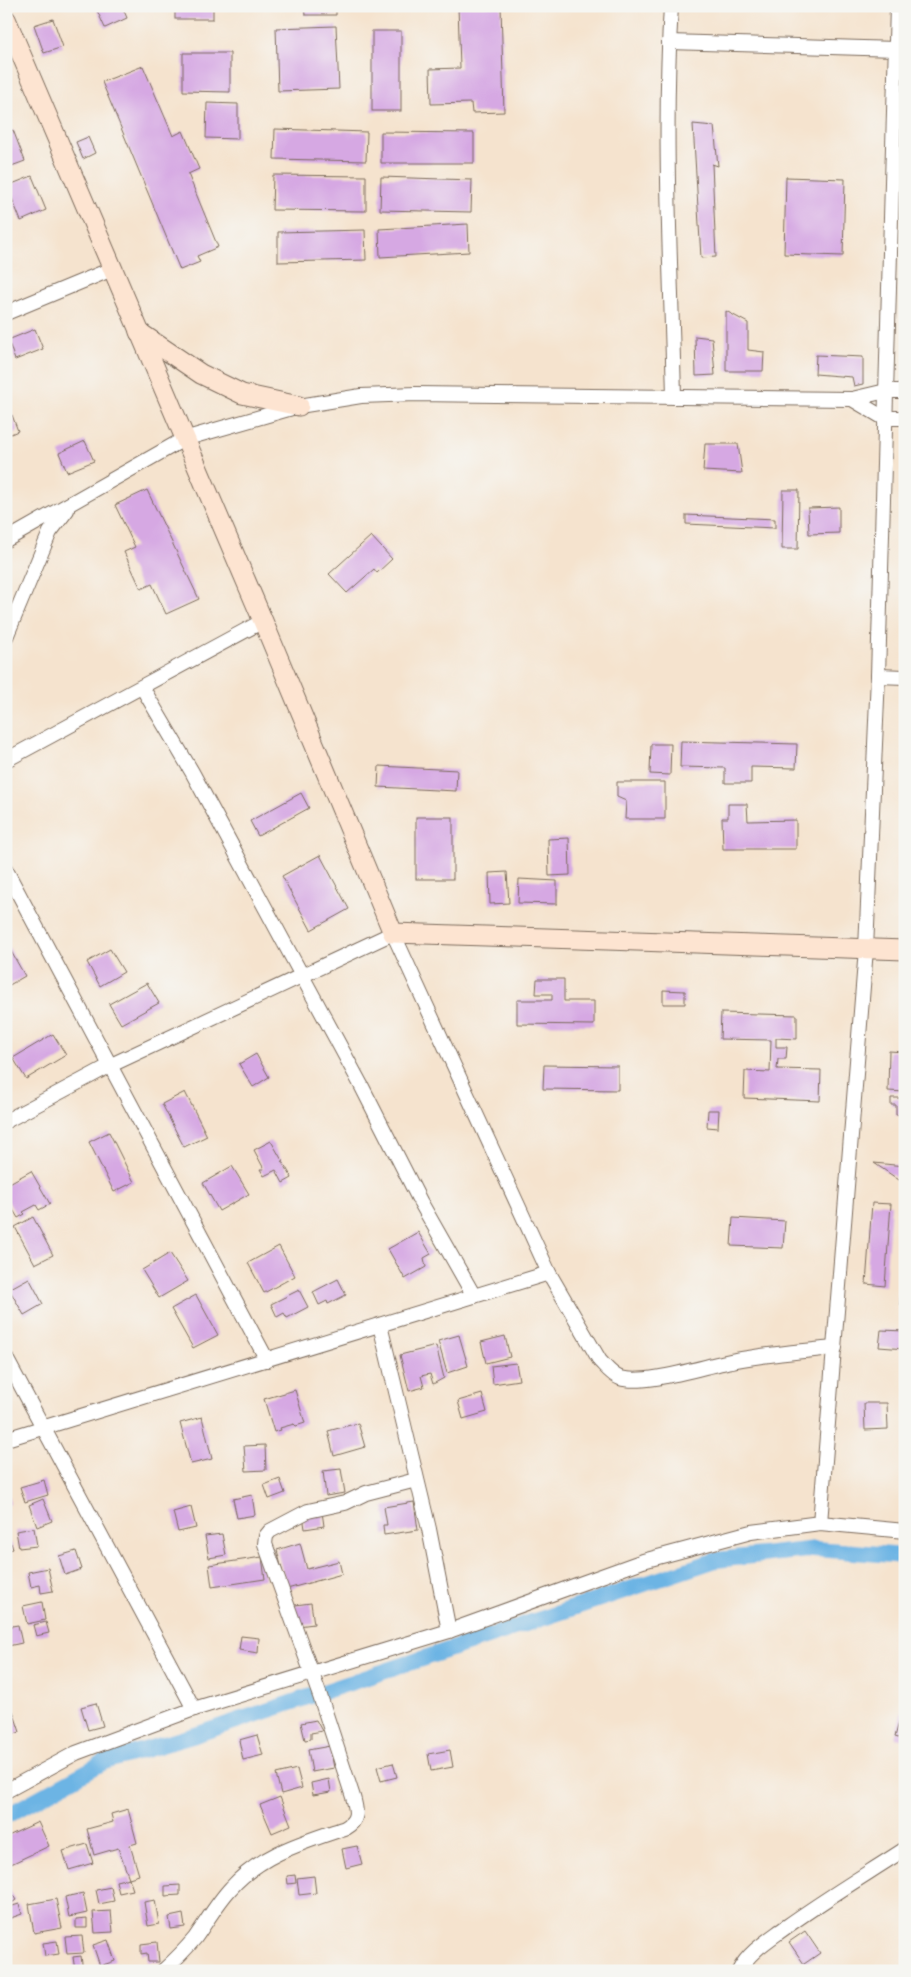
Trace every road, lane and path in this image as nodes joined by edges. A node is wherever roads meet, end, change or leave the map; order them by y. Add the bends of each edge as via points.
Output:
1 (671, 6) edge
2 (897, 6) edge
3 (6, 19) edge
4 (11, 41) edge
5 (669, 42) junction
6 (896, 49) junction
7 (899, 130) edge
8 (112, 269) junction
9 (6, 313) edge
10 (139, 331) junction
11 (886, 390) junction
12 (905, 391) edge
13 (674, 397) junction
14 (852, 399) junction
15 (299, 406) junction
16 (884, 418) junction
17 (905, 418) edge
18 (184, 439) junction
19 (70, 506) junction
20 (6, 540) edge
21 (263, 621) junction
22 (6, 637) edge
23 (878, 676) junction
24 (905, 676) edge
25 (142, 687) junction
26 (6, 760) edge
27 (6, 870) edge
28 (393, 933) junction
29 (866, 949) junction
30 (905, 950) edge
31 (303, 976) junction
32 (109, 1066) junction
33 (6, 1121) edge
34 (548, 1273) junction
35 (474, 1296) junction
36 (380, 1325) junction
37 (835, 1348) junction
38 (6, 1358) edge
39 (267, 1360) junction
40 (44, 1428) junction
41 (6, 1439) edge
42 (416, 1480) junction
43 (820, 1523) junction
44 (905, 1531) edge
45 (449, 1631) junction
46 (311, 1674) junction
47 (194, 1710) junction
48 (6, 1791) edge
49 (905, 1850) edge
50 (163, 1971) edge
51 (739, 1971) edge

1 - 5 street
2 - 6 street
3 - 4 street
4 - 8 street
5 - 6 street
5 - 13 street
6 - 7 street
7 - 11 street
8 - 9 street
8 - 10 street
10 - 15 street via 201,374 242,394
10 - 18 street
11 - 12 street
11 - 14 street
11 - 16 street
13 - 14 street
13 - 15 street via 416,394 360,396
14 - 16 street
15 - 18 street
16 - 17 street
16 - 23 street
18 - 19 street
18 - 21 street
19 - 20 street
19 - 22 street via 50,532
21 - 25 street
21 - 28 street
23 - 24 street
23 - 29 street
25 - 26 street
25 - 31 street
27 - 32 street
28 - 29 street
28 - 31 street
28 - 34 street
29 - 30 street
29 - 37 street
31 - 32 street
31 - 35 street via 420,1201
32 - 33 street
32 - 39 street
34 - 35 street
34 - 37 street via 600,1361 620,1378 652,1379 736,1360
35 - 36 street
36 - 39 street
36 - 42 street
37 - 43 street
38 - 40 street
39 - 40 street
40 - 41 street
40 - 47 street
42 - 45 street
42 - 46 street via 345,1503 308,1511 284,1522 266,1536 265,1544
43 - 44 street
43 - 45 street via 751,1532 643,1561
45 - 46 street
46 - 47 street
46 - 50 street via 356,1806 355,1820 345,1828 297,1844 268,1858 246,1874
47 - 48 street via 76,1753
49 - 51 street via 818,1904 743,1962

